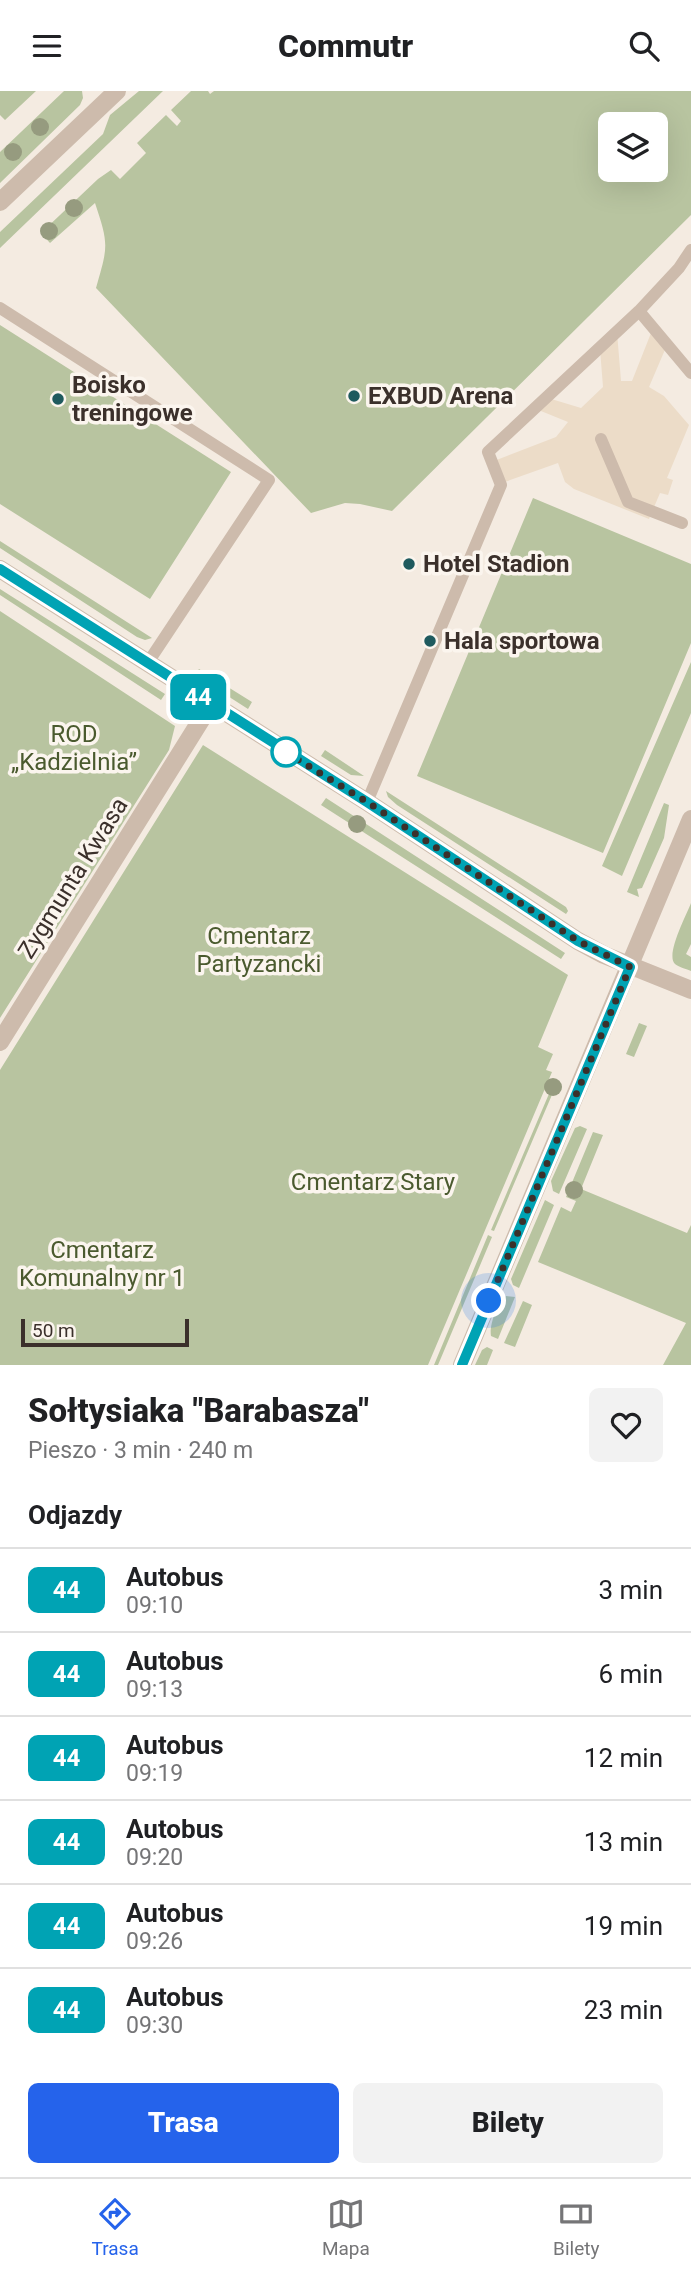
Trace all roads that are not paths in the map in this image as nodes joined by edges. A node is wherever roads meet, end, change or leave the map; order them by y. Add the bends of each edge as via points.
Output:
1 (108, 94) edge
2 (0, 202) edge
3 (691, 250) edge
4 (0, 308) edge
5 (639, 311) junction
6 (691, 373) edge
7 (601, 439) dead end
8 (682, 523) dead end
9 (0, 569) edge
10 (147, 664) junction
11 (211, 704) junction
12 (367, 802) junction
13 (691, 818) edge
14 (630, 967) junction
15 (691, 991) edge
16 (0, 1041) edge
17 (462, 1365) edge

1 - 2 street
3 - 5 lane
4 - 10 lane via 269,479
5 - 6 lane
5 - 12 lane via 488,452 501,485
7 - 8 lane via 628,502
9 - 10 street
10 - 11 street
11 - 12 street
11 - 16 street, Zygmunta Kwasa
12 - 14 street via 578,941
13 - 14 street
14 - 15 street
14 - 17 street

